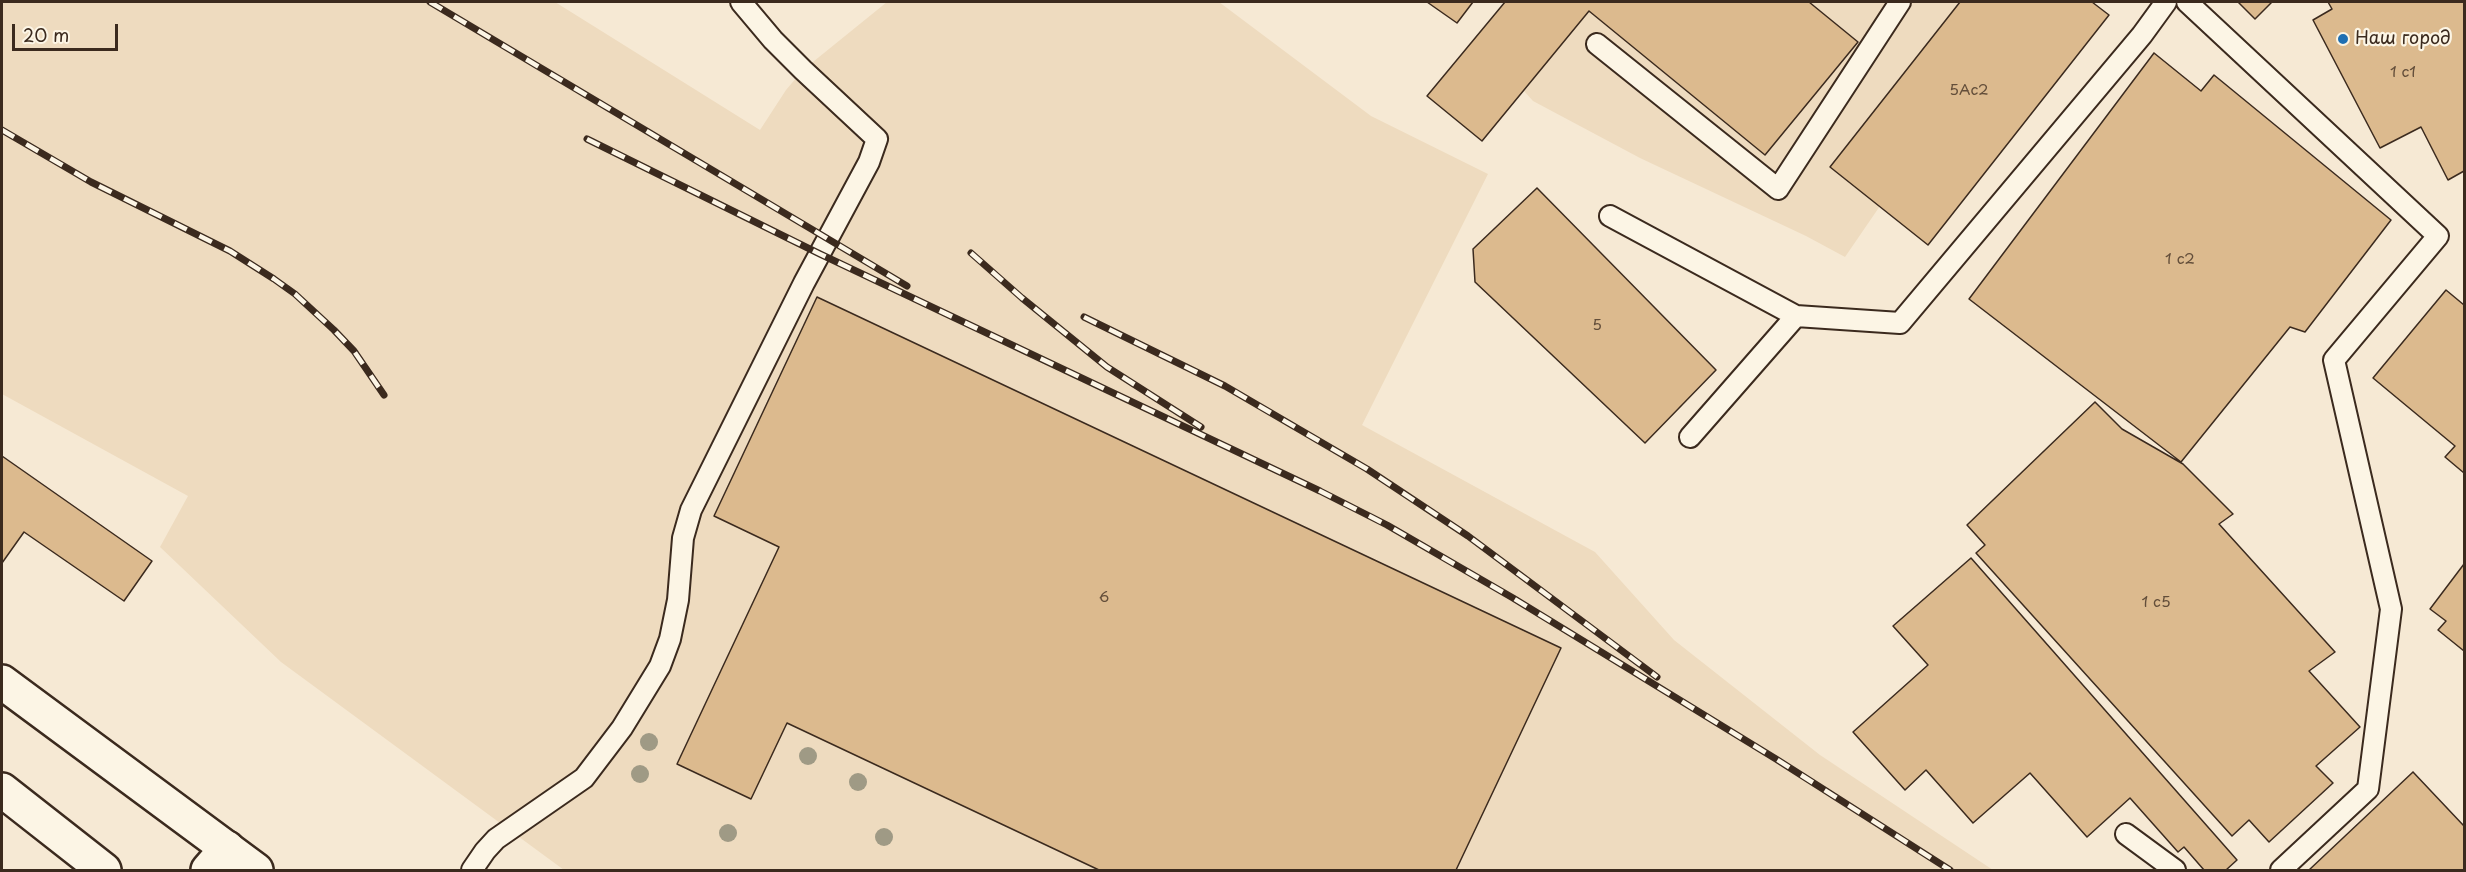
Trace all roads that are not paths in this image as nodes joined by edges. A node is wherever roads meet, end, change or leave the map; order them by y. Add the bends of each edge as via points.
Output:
1 (741, 2) edge
2 (1900, 2) edge
3 (2166, 2) edge
4 (2187, 2) edge
5 (1597, 44) dead end
6 (1610, 216) dead end
7 (1796, 316) junction
8 (1690, 437) dead end
9 (2, 682) edge
10 (2, 790) edge
11 (2126, 834) dead end
12 (218, 859) edge
13 (104, 870) edge
14 (256, 870) edge
15 (472, 870) edge
16 (2175, 870) edge
17 (2281, 870) edge

1 - 15 lane via 796,63 877,139 869,162 691,510 683,538 678,600 660,666 622,728 584,778 496,839
2 - 5 lane via 1778,189
3 - 7 lane via 1900,323
4 - 17 lane via 2438,236 2334,360 2391,609 2368,789
6 - 7 lane
7 - 8 lane
9 - 12 main road
10 - 13 main road
11 - 16 lane
12 - 14 main road

